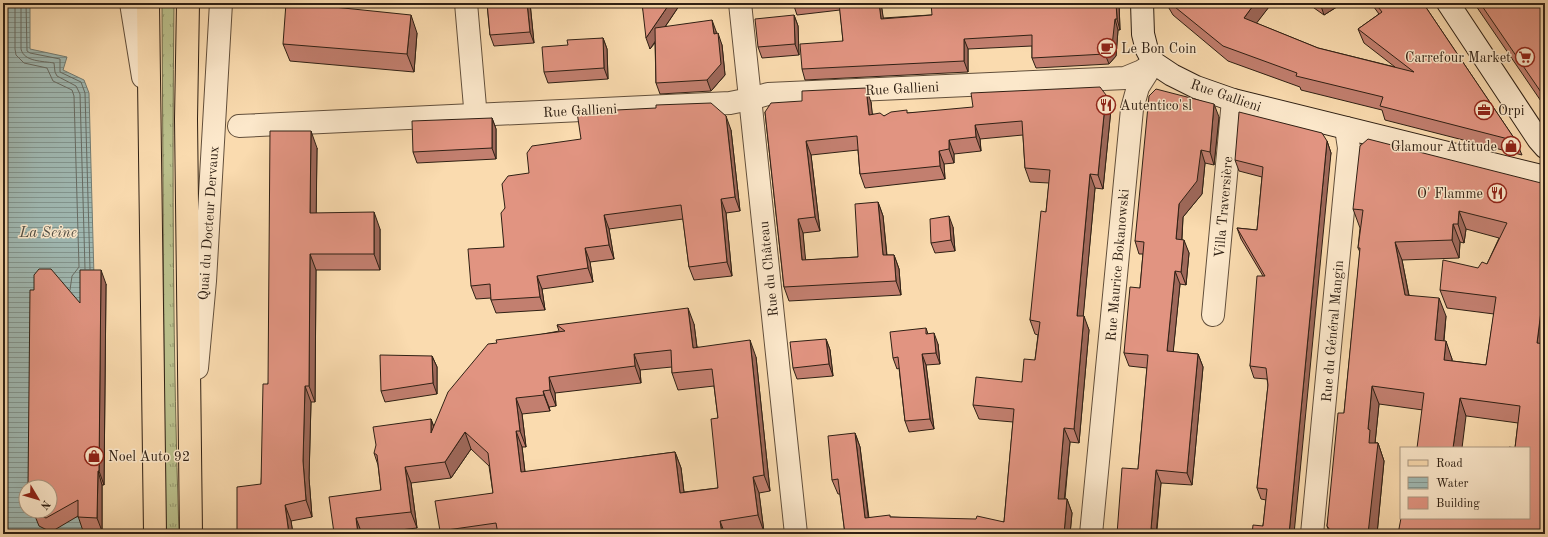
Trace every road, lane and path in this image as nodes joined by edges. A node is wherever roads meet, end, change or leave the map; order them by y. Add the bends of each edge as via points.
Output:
1 (131, 3) edge
2 (148, 3) edge
3 (188, 3) edge
4 (221, 3) edge
5 (466, 3) edge
6 (740, 3) edge
7 (1142, 3) edge
8 (1448, 3) edge
9 (1154, 62) junction
10 (750, 99) junction
11 (149, 100) junction
12 (1234, 100) junction
13 (474, 116) junction
14 (239, 126) dead end
15 (1346, 128) junction
16 (1545, 147) edge
17 (1545, 177) edge
18 (1213, 315) dead end
19 (189, 442) junction
20 (155, 534) edge
21 (191, 534) edge
22 (796, 534) edge
23 (1091, 534) edge
24 (1312, 534) edge

1 - 11 street via 141,68
2 - 11 main road
3 - 19 main road, Quai du Docteur Dervaux via 186,119
4 - 19 street, Quai du Docteur Dervaux via 205,281
5 - 13 street
6 - 10 street, Rue du Château
7 - 9 street via 1143,34 1147,50
8 - 16 street
9 - 10 street, Rue Gallieni via 1142,71 1125,78 768,94
9 - 12 street, Rue Gallieni via 1196,87
9 - 23 street, Rue Maurice Bokanowski via 1138,87 1132,109
10 - 13 street, Rue Gallieni via 730,103
10 - 22 street, Rue du Château
11 - 20 main road
12 - 15 street, Rue Gallieni
12 - 18 street, Villa Traversière
13 - 14 street, Rue Gallieni
15 - 17 street, Rue Gallieni
15 - 24 street, Rue du Général Mangin via 1349,148
19 - 21 main road, Quai du Docteur Dervaux

